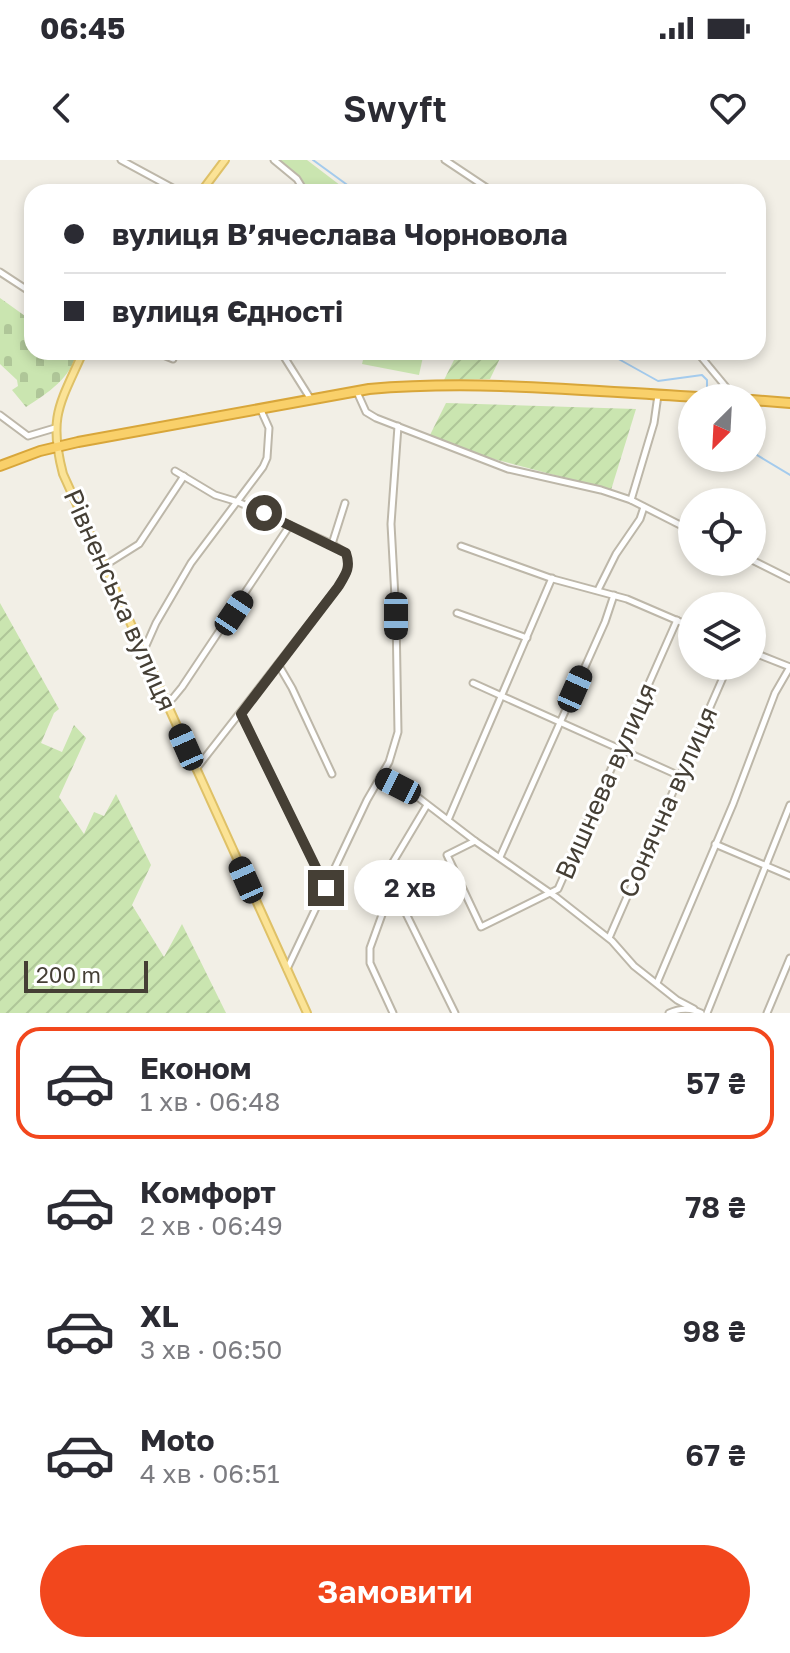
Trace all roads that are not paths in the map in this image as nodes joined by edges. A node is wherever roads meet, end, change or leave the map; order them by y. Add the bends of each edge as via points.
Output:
1 (121, 160) edge
2 (225, 160) edge
3 (274, 160) edge
4 (445, 160) edge
5 (165, 184) edge
6 (207, 184) edge
7 (300, 184) edge
8 (481, 184) edge
9 (0, 272) edge
10 (24, 288) edge
11 (79, 360) edge
12 (286, 360) edge
13 (702, 360) edge
14 (722, 384) edge
15 (357, 391) junction
16 (658, 395) junction
17 (678, 396) edge
18 (310, 398) junction
19 (766, 401) edge
20 (790, 403) edge
21 (260, 407) junction
22 (0, 415) edge
23 (398, 426) junction
24 (55, 428) junction
25 (57, 446) junction
26 (0, 466) edge
27 (175, 471) dead end
28 (184, 476) junction
29 (631, 500) junction
30 (238, 502) junction
31 (345, 503) dead end
32 (644, 507) junction
33 (678, 524) edge
34 (290, 525) junction
35 (332, 544) junction
36 (461, 546) dead end
37 (103, 566) junction
38 (766, 567) edge
39 (552, 578) junction
40 (790, 579) edge
41 (598, 590) junction
42 (614, 595) junction
43 (457, 613) dead end
44 (677, 620) joint
45 (527, 638) junction
46 (143, 651) junction
47 (766, 658) edge
48 (278, 664) junction
49 (790, 667) edge
50 (722, 680) edge
51 (473, 683) dead end
52 (502, 696) junction
53 (166, 702) junction
54 (241, 714) junction
55 (559, 722) junction
56 (619, 749) junction
57 (196, 769) junction
58 (332, 774) dead end
59 (380, 777) junction
60 (681, 777) junction
61 (427, 805) junction
62 (790, 805) edge
63 (448, 820) junction
64 (475, 841) junction
65 (715, 844) junction
66 (500, 857) junction
67 (767, 866) junction
68 (790, 876) edge
69 (392, 886) junction
70 (326, 888) junction
71 (549, 893) junction
72 (609, 938) junction
73 (790, 958) edge
74 (287, 969) junction
75 (657, 983) junction
76 (677, 1000) junction
77 (694, 1009) junction
78 (671, 1012) edge
79 (307, 1013) edge
80 (393, 1013) edge
81 (455, 1013) edge
82 (704, 1013) edge
83 (767, 1013) edge

1 - 5 street
2 - 6 main road
3 - 7 street
4 - 8 street
9 - 10 street
11 - 24 main road
12 - 18 street
13 - 14 street
15 - 16 highway via 431,385
15 - 18 highway
15 - 23 street via 366,412
16 - 17 highway
16 - 29 street
18 - 21 highway
19 - 20 highway
21 - 25 highway
21 - 30 street via 269,428 267,458
22 - 24 street via 28,436
23 - 29 street via 508,469
23 - 59 street via 391,524 399,714 394,751
24 - 25 main road, Рівненська вулиця
25 - 26 highway
25 - 37 main road, Рівненська вулиця via 63,474
27 - 28 street
28 - 30 street
28 - 37 street via 139,544
29 - 32 street
30 - 34 street
30 - 46 street via 191,563
31 - 35 street
32 - 33 street
32 - 41 street
34 - 35 street
34 - 53 street via 182,687
35 - 48 street via 346,553 349,569
36 - 39 street
37 - 46 main road, Рівненська вулиця
38 - 40 street
39 - 41 street
39 - 45 street
41 - 42 street
42 - 44 street
42 - 55 street
43 - 45 street
44 - 56 street, Вишнева вулиця
45 - 52 street
46 - 53 main road, Рівненська вулиця
47 - 49 street
48 - 54 street
48 - 58 street
49 - 65 street
50 - 60 street, Сонячна вулиця
51 - 52 street
52 - 55 street
52 - 63 street
53 - 57 main road, Рівненська вулиця
54 - 57 street
54 - 70 street
55 - 56 street
55 - 66 street
56 - 60 street
56 - 71 street, Вишнева вулиця via 562,881
57 - 74 main road, Рівненська вулиця
59 - 61 street
59 - 70 street
60 - 72 street, Сонячна вулиця
61 - 63 street
61 - 69 street via 389,870
62 - 67 street
63 - 64 street
64 - 66 street
64 - 71 street via 447,855 481,927
65 - 67 street
65 - 75 street
66 - 71 street
67 - 68 street
67 - 82 street
69 - 80 street via 370,948 370,963
69 - 81 street
70 - 74 street
71 - 72 street
72 - 75 street
73 - 83 street
74 - 79 main road, Рівненська вулиця
75 - 76 street
76 - 77 street
76 - 78 street
77 - 78 street
77 - 82 street

